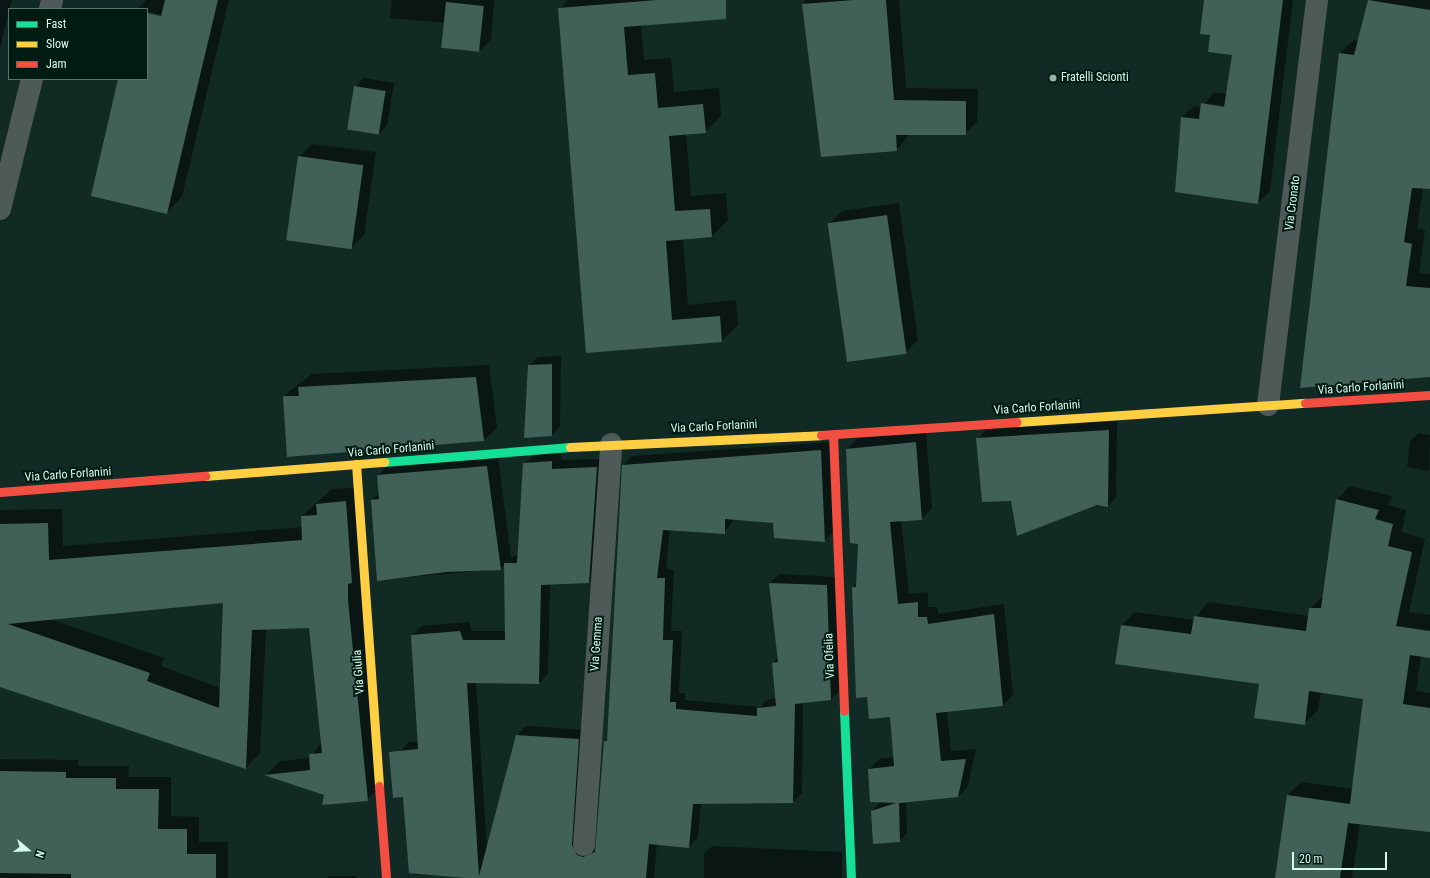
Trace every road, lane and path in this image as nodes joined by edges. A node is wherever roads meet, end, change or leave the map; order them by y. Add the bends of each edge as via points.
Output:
1 (1317, 0) edge
2 (32, 80) edge
3 (0, 208) edge
4 (1430, 395) edge
5 (1268, 406) junction
6 (833, 434) junction
7 (612, 444) junction
8 (356, 464) junction
9 (0, 492) edge
10 (584, 845) dead end
11 (386, 878) edge
12 (851, 878) edge

1 - 5 street, Via Cronato
2 - 3 street
4 - 5 street, Via Carlo Forlanini
5 - 6 street, Via Carlo Forlanini
6 - 7 street, Via Carlo Forlanini
6 - 12 street, Via Ofelia
7 - 8 street, Via Carlo Forlanini
7 - 10 street, Via Gemma
8 - 9 street, Via Carlo Forlanini
8 - 11 street, Via Giulia

